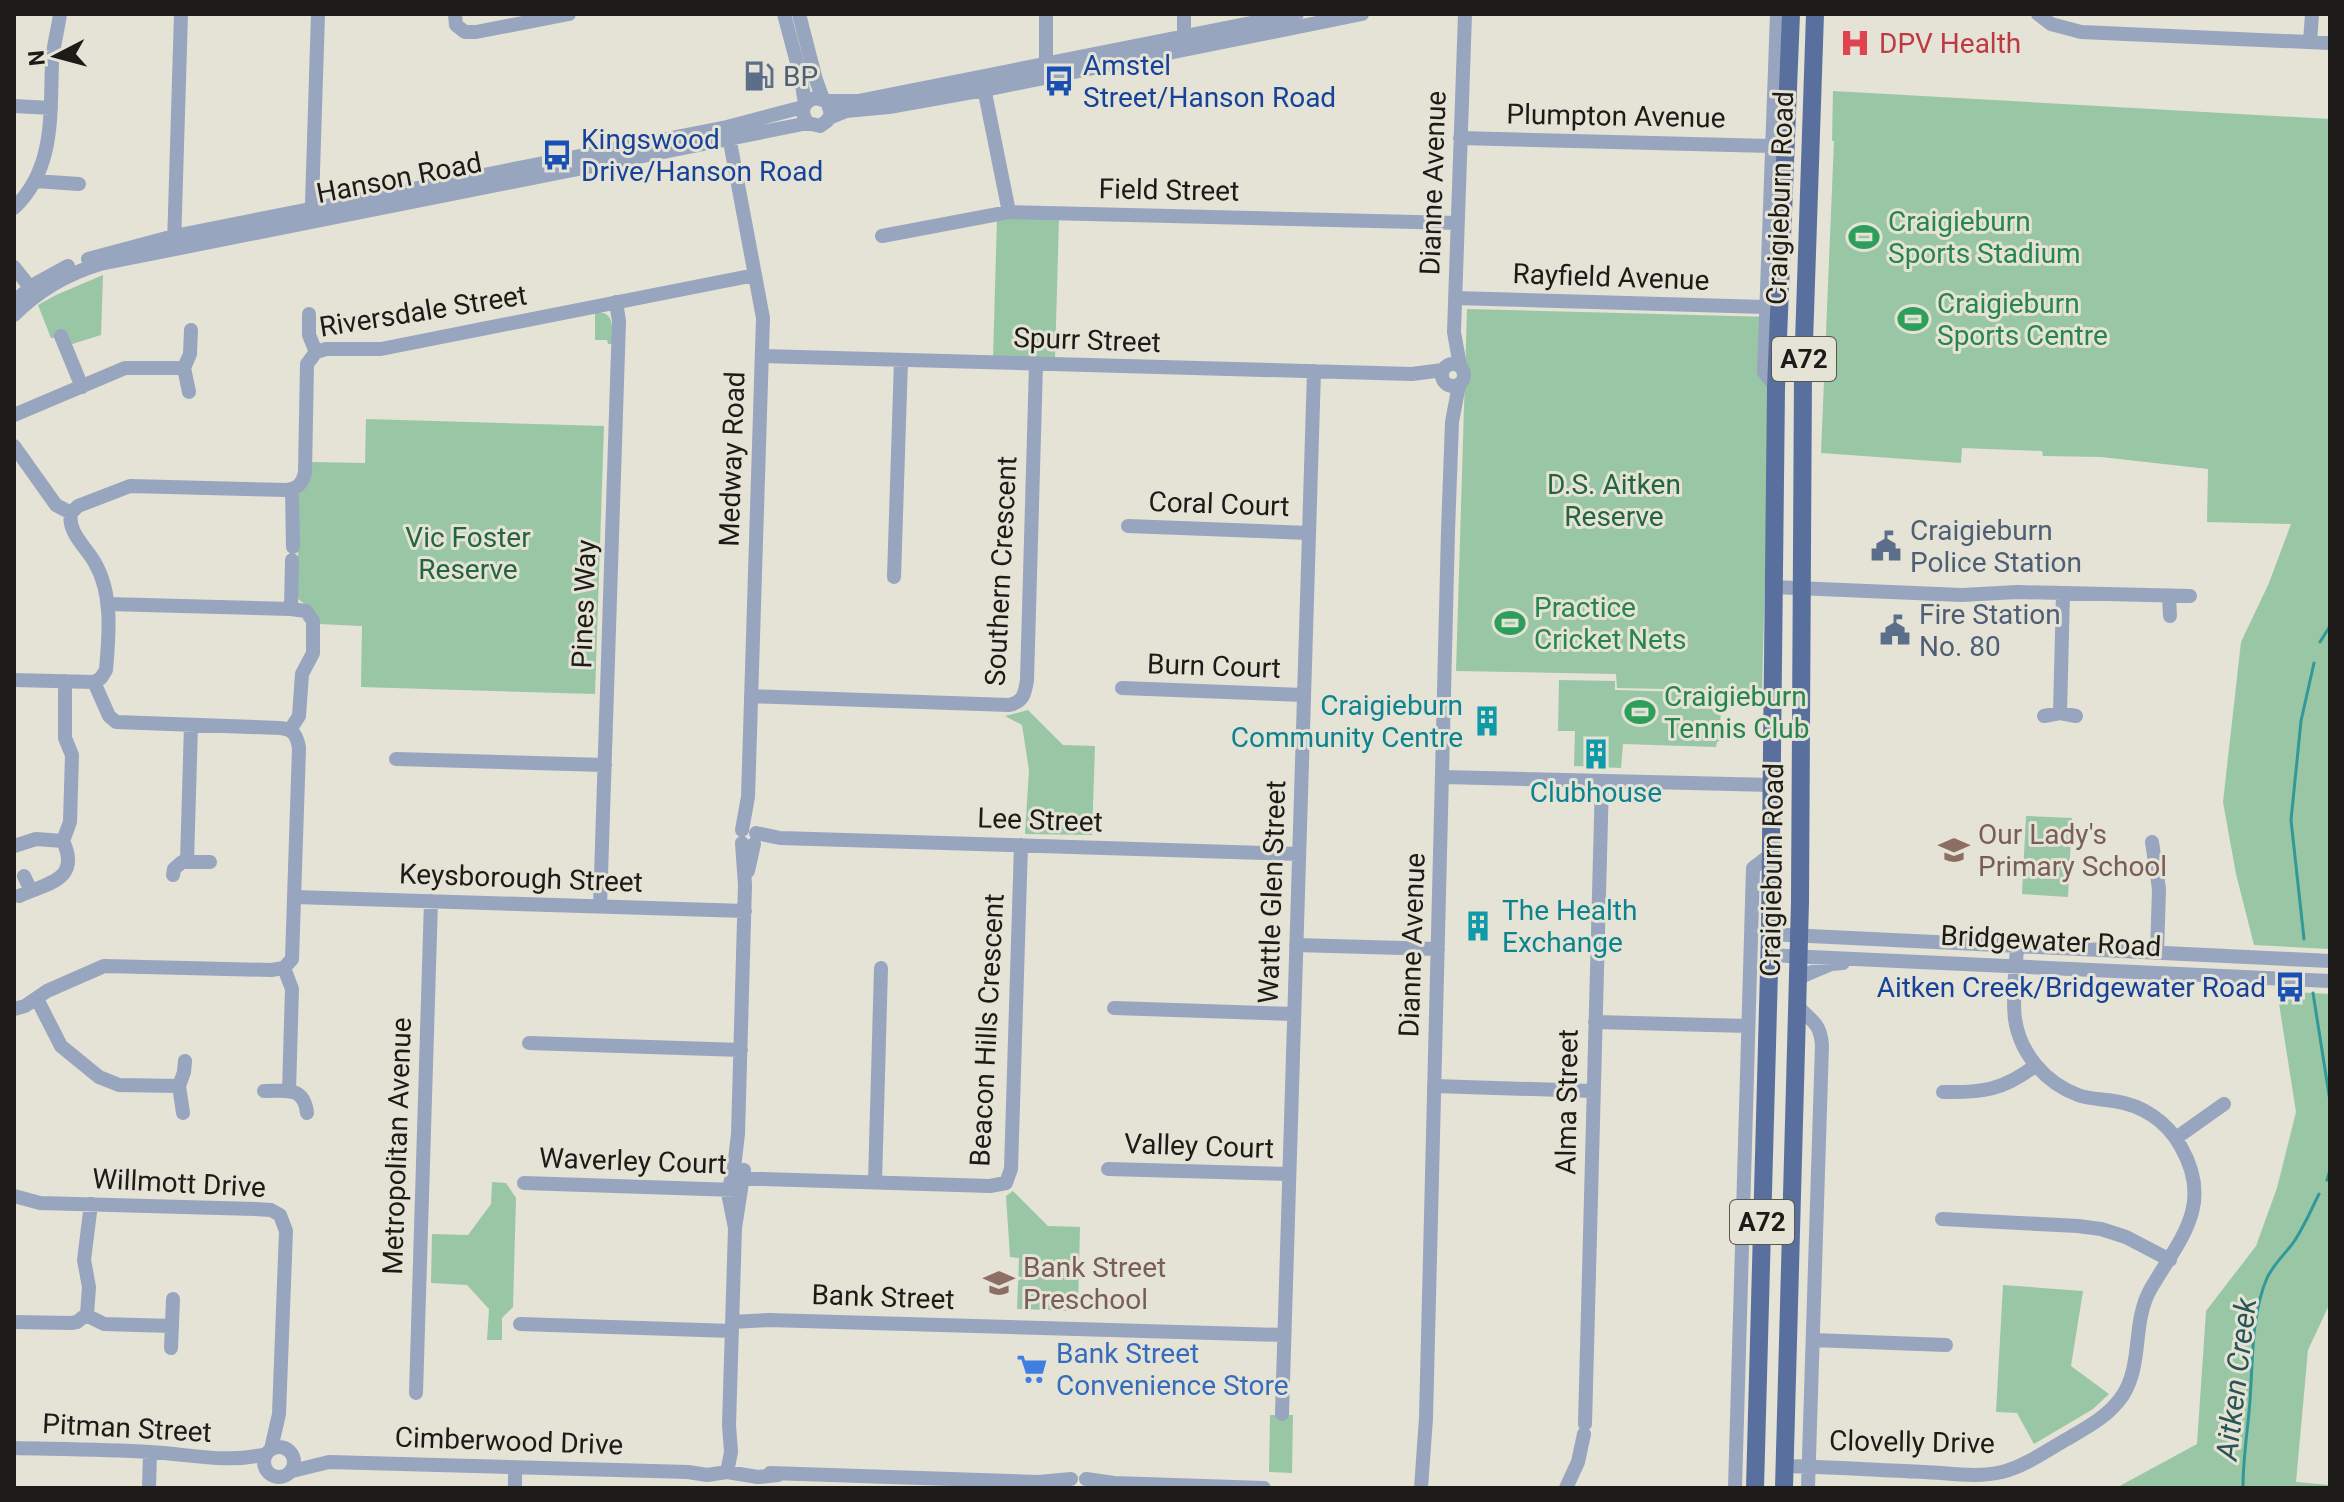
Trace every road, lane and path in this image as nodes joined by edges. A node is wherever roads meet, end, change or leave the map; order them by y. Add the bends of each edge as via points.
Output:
1 (60, 14) edge
2 (181, 14) edge
3 (318, 14) edge
4 (455, 14) edge
5 (569, 14) edge
6 (784, 14) edge
7 (799, 14) edge
8 (1046, 14) edge
9 (1184, 14) edge
10 (1297, 14) edge
11 (1362, 14) edge
12 (1451, 14) edge
13 (1465, 14) edge
14 (1777, 14) edge
15 (1791, 14) edge
16 (1815, 14) edge
17 (2038, 14) edge
18 (2312, 14) edge
19 (1462, 35) junction
20 (2310, 42) junction
21 (1184, 43) junction
22 (2330, 43) edge
23 (801, 49) junction
24 (1046, 70) junction
25 (982, 83) junction
26 (825, 100) junction
27 (14, 106) edge
28 (804, 106) junction
29 (51, 108) junction
30 (829, 118) junction
31 (808, 123) junction
32 (728, 133) junction
33 (1460, 138) junction
34 (1771, 146) junction
35 (35, 181) junction
36 (79, 184) dead end
37 (14, 208) edge
38 (1009, 212) junction
39 (313, 216) junction
40 (1457, 223) junction
41 (882, 236) dead end
42 (174, 243) junction
43 (14, 267) edge
44 (755, 275) junction
45 (25, 293) edge
46 (1455, 298) junction
47 (616, 302) junction
48 (1765, 307) junction
49 (309, 314) dead end
50 (14, 315) edge
51 (191, 330) dead end
52 (61, 336) dead end
53 (316, 352) junction
54 (762, 356) junction
55 (901, 360) junction
56 (1036, 365) junction
57 (184, 368) junction
58 (1314, 371) junction
59 (1450, 375) junction
60 (82, 387) junction
61 (1776, 388) junction
62 (189, 392) dead end
63 (14, 415) edge
64 (14, 446) edge
65 (292, 489) junction
66 (71, 513) junction
67 (1128, 526) dead end
68 (1309, 533) junction
69 (894, 577) dead end
70 (1773, 587) junction
71 (1809, 592) junction
72 (2063, 593) junction
73 (2169, 596) junction
74 (2190, 596) dead end
75 (108, 604) junction
76 (291, 609) junction
77 (2170, 616) dead end
78 (14, 680) edge
79 (65, 681) junction
80 (94, 682) junction
81 (1122, 688) dead end
82 (1304, 695) junction
83 (751, 696) junction
84 (2060, 713) junction
85 (2044, 716) dead end
86 (2076, 716) dead end
87 (191, 725) junction
88 (290, 730) junction
89 (396, 759) dead end
90 (605, 765) junction
91 (1443, 777) junction
92 (1602, 781) junction
93 (1772, 785) junction
94 (751, 837) junction
95 (63, 841) junction
96 (2152, 842) dead end
97 (1021, 845) junction
98 (14, 846) edge
99 (1299, 854) junction
100 (1770, 855) junction
101 (187, 861) junction
102 (210, 862) dead end
103 (173, 875) dead end
104 (24, 876) dead end
105 (295, 897) junction
106 (431, 901) junction
107 (600, 906) junction
108 (745, 911) junction
109 (1770, 934) junction
110 (1799, 935) junction
111 (1872, 939) junction
112 (1296, 945) junction
113 (2017, 946) junction
114 (1438, 949) junction
115 (2157, 953) junction
116 (1769, 955) junction
117 (1799, 956) junction
118 (1871, 959) junction
119 (2303, 960) junction
120 (2330, 961) edge
121 (2016, 966) junction
122 (284, 968) junction
123 (881, 968) dead end
124 (1798, 978) junction
125 (2314, 981) junction
126 (2330, 981) edge
127 (37, 999) junction
128 (1797, 1005) junction
129 (1114, 1008) dead end
130 (14, 1009) edge
131 (1294, 1014) junction
132 (1595, 1022) junction
133 (1748, 1026) junction
134 (529, 1043) dead end
135 (741, 1050) junction
136 (185, 1061) dead end
137 (2036, 1065) junction
138 (179, 1086) junction
139 (1434, 1086) junction
140 (264, 1091) dead end
141 (289, 1091) junction
142 (1593, 1091) junction
143 (1943, 1092) dead end
144 (2224, 1104) dead end
145 (183, 1113) dead end
146 (307, 1113) dead end
147 (2176, 1138) junction
148 (1108, 1169) dead end
149 (1289, 1174) junction
150 (875, 1182) junction
151 (524, 1183) dead end
152 (736, 1184) junction
153 (16, 1196) edge
154 (91, 1204) junction
155 (1942, 1219) dead end
156 (2170, 1260) junction
157 (1760, 1286) junction
158 (173, 1299) dead end
159 (1741, 1308) junction
160 (86, 1315) junction
161 (14, 1322) edge
162 (732, 1323) junction
163 (520, 1324) dead end
164 (172, 1326) junction
165 (1284, 1335) junction
166 (1813, 1340) junction
167 (1946, 1345) dead end
168 (171, 1348) dead end
169 (416, 1393) dead end
170 (1282, 1414) dead end
171 (14, 1448) edge
172 (150, 1452) junction
173 (727, 1466) junction
174 (1784, 1466) junction
175 (278, 1467) edge
176 (1809, 1467) junction
177 (515, 1468) junction
178 (1422, 1469) junction
179 (946, 1484) edge
180 (1079, 1485) edge
181 (149, 1488) edge
182 (515, 1488) edge
183 (1264, 1488) edge
184 (1414, 1488) edge
185 (1421, 1488) edge
186 (1566, 1488) edge
187 (1735, 1488) edge
188 (1755, 1488) edge
189 (1784, 1488) edge
190 (1808, 1488) edge

1 - 29 street
2 - 42 street
3 - 39 street
4 - 5 street via 456,25 476,32
6 - 23 street
7 - 23 street
8 - 24 street
9 - 21 street
10 - 21 street
11 - 21 street
12 - 19 street, Dianne Avenue
13 - 19 street, Dianne Avenue
14 - 34 street, Craigieburn Road
15 - 61 main road, Craigieburn Road / A72
16 - 71 main road, Craigieburn Road / A72 via 1803,372
17 - 20 street via 2051,24 2081,32
18 - 20 street
19 - 33 street, Dianne Avenue
20 - 22 street
21 - 24 street
23 - 26 street
23 - 28 street
24 - 25 street
25 - 26 street via 858,101
25 - 30 street
25 - 38 street
26 - 28 street via 811,99
26 - 30 street
27 - 29 street
28 - 31 street
28 - 32 street, Hanson Road
29 - 35 street via 48,146
30 - 31 street via 820,126
31 - 32 street, Hanson Road
32 - 39 street, Hanson Road
32 - 44 street, Medway Road
33 - 34 street, Plumpton Avenue
33 - 40 street, Dianne Avenue
34 - 48 street, Craigieburn Road
35 - 36 street
35 - 37 street
38 - 40 street, Field Street
38 - 41 street, Field Street
39 - 42 street, Hanson Road
40 - 46 street, Dianne Avenue
42 - 45 street, Hanson Road via 83,260
43 - 45 street
44 - 47 street, Riversdale Street
44 - 54 street, Medway Road via 763,318
45 - 50 street, Hanson Road
46 - 48 street, Rayfield Avenue
46 - 59 street, Dianne Avenue
47 - 53 street, Riversdale Street via 381,349
47 - 90 street, Pines Way
48 - 61 street, Craigieburn Road via 1764,372
49 - 53 street
51 - 57 street
52 - 60 street
53 - 65 street, Riversdale Street via 307,364 305,472
54 - 55 street, Spurr Street
54 - 83 street, Medway Road
55 - 56 street, Spurr Street
55 - 69 street
56 - 58 street, Spurr Street
56 - 83 street, Southern Crescent via 1027,680 1018,703
57 - 60 street via 125,368
57 - 62 street
58 - 59 street, Spurr Street
58 - 68 street, Wattle Glen Street
59 - 91 street, Dianne Avenue
60 - 63 street
61 - 70 main road, Craigieburn Road / A72
64 - 66 street via 56,505
65 - 66 street via 130,486 85,502
65 - 76 street
66 - 75 street via 71,527 101,574
67 - 68 street, Coral Court
68 - 82 street, Wattle Glen Street
70 - 71 street
70 - 93 main road, Craigieburn Road / A72
71 - 72 street
71 - 110 main road, Craigieburn Road / A72
72 - 73 street
72 - 84 street
73 - 74 street
73 - 77 street
75 - 76 street
75 - 80 street via 106,670
76 - 88 street via 306,611 314,626 313,658 302,674 299,716
78 - 79 street
79 - 80 street
79 - 95 street via 65,738 72,755 70,822
80 - 87 street via 116,722
81 - 82 street, Burn Court
82 - 99 street, Wattle Glen Street
83 - 94 street, Medway Road
84 - 85 street
84 - 86 street
87 - 88 street
87 - 101 street
88 - 105 street via 299,748
89 - 90 street
90 - 107 street, Pines Way
91 - 92 street
91 - 114 street, Dianne Avenue
92 - 93 street
92 - 132 street, Alma Street
93 - 100 main road, Craigieburn Road / A72
94 - 97 street, Lee Street
94 - 108 street, Medway Road
95 - 98 street via 36,839
95 - 104 street via 68,858 59,879 25,893
96 - 115 street via 2159,889
97 - 99 street, Lee Street
97 - 150 street, Beacon Hills Crescent via 1008,1179 990,1186
99 - 112 street, Wattle Glen Street
100 - 109 main road, Craigieburn Road / A72
100 - 133 street, Craigieburn Road via 1753,868
101 - 102 street
101 - 103 street
105 - 106 street, Keysborough Street
105 - 122 street via 294,954
106 - 107 street, Keysborough Street
106 - 169 street, Metropolitan Avenue
107 - 108 street, Keysborough Street
108 - 135 street, Medway Road
109 - 110 street, Bridgewater Road
109 - 116 main road, Craigieburn Road / A72
110 - 111 street, Bridgewater Road
110 - 117 main road, Craigieburn Road / A72
111 - 113 street, Bridgewater Road
111 - 118 street
112 - 114 street
112 - 131 street, Wattle Glen Street
113 - 115 street, Bridgewater Road
113 - 121 street, Clovelly Drive
114 - 139 street, Dianne Avenue
115 - 119 street, Bridgewater Road
116 - 117 street, Bridgewater Road
116 - 157 main road, Craigieburn Road / A72
117 - 118 street, Bridgewater Road
117 - 124 main road, Craigieburn Road / A72
118 - 121 street, Bridgewater Road
118 - 124 street via 1831,964
119 - 120 street, Bridgewater Road
119 - 125 street via 2327,971
121 - 125 street, Bridgewater Road
121 - 137 street, Clovelly Drive via 2016,1021
122 - 127 street via 111,965
122 - 141 street via 292,989
123 - 150 street
124 - 128 main road, Craigieburn Road / A72
125 - 126 street, Bridgewater Road
127 - 130 street
127 - 138 street via 61,1046 99,1077 119,1085
128 - 166 street via 1817,1023 1822,1045
128 - 174 main road, Craigieburn Road / A72
129 - 131 street
131 - 149 street, Wattle Glen Street
132 - 133 street
132 - 142 street, Alma Street
133 - 159 street, Craigieburn Road
134 - 135 street
135 - 152 street, Medway Road
136 - 138 street
137 - 143 street via 1998,1088
137 - 147 street, Clovelly Drive via 2078,1095 2147,1111
138 - 145 street
139 - 142 street
139 - 178 street, Dianne Avenue
140 - 141 street
141 - 146 street via 303,1097
142 - 186 street, Alma Street via 1584,1429
144 - 147 street
147 - 156 street, Clovelly Drive via 2191,1169 2194,1199 2188,1228
148 - 149 street, Valley Court
149 - 165 street, Wattle Glen Street
150 - 152 street, Beacon Hills Crescent
151 - 152 street, Waverley Court
152 - 162 street, Medway Road
153 - 154 street, Willmott Drive via 40,1203
154 - 160 street via 84,1260 89,1287
154 - 175 street, Willmott Drive via 255,1209 280,1215 286,1231
155 - 156 street via 2101,1229
156 - 176 street, Clovelly Drive via 2141,1311 2127,1387 2095,1423 2021,1465 1991,1474
157 - 159 street
157 - 188 main road, Craigieburn Road / A72
158 - 164 street
159 - 187 street, Craigieburn Road
160 - 161 street via 71,1323
160 - 164 street via 104,1324
162 - 163 street, Bank Street
162 - 165 street, Bank Street
162 - 173 street, Medway Road
164 - 168 street
165 - 170 street, Wattle Glen Street
166 - 167 street
166 - 176 street
171 - 172 street, Pitman Street
172 - 175 street, Pitman Street
172 - 181 street
173 - 177 street, Cimberwood Drive via 707,1475
173 - 179 street, Cimberwood Drive via 749,1477
174 - 176 street, Clovelly Drive
174 - 189 main road, Craigieburn Road / A72
175 - 177 street, Cimberwood Drive via 329,1462
176 - 190 street
177 - 182 street
178 - 184 street, Dianne Avenue
178 - 185 street, Dianne Avenue
179 - 180 street, Cimberwood Drive
180 - 183 street, Cimberwood Drive

